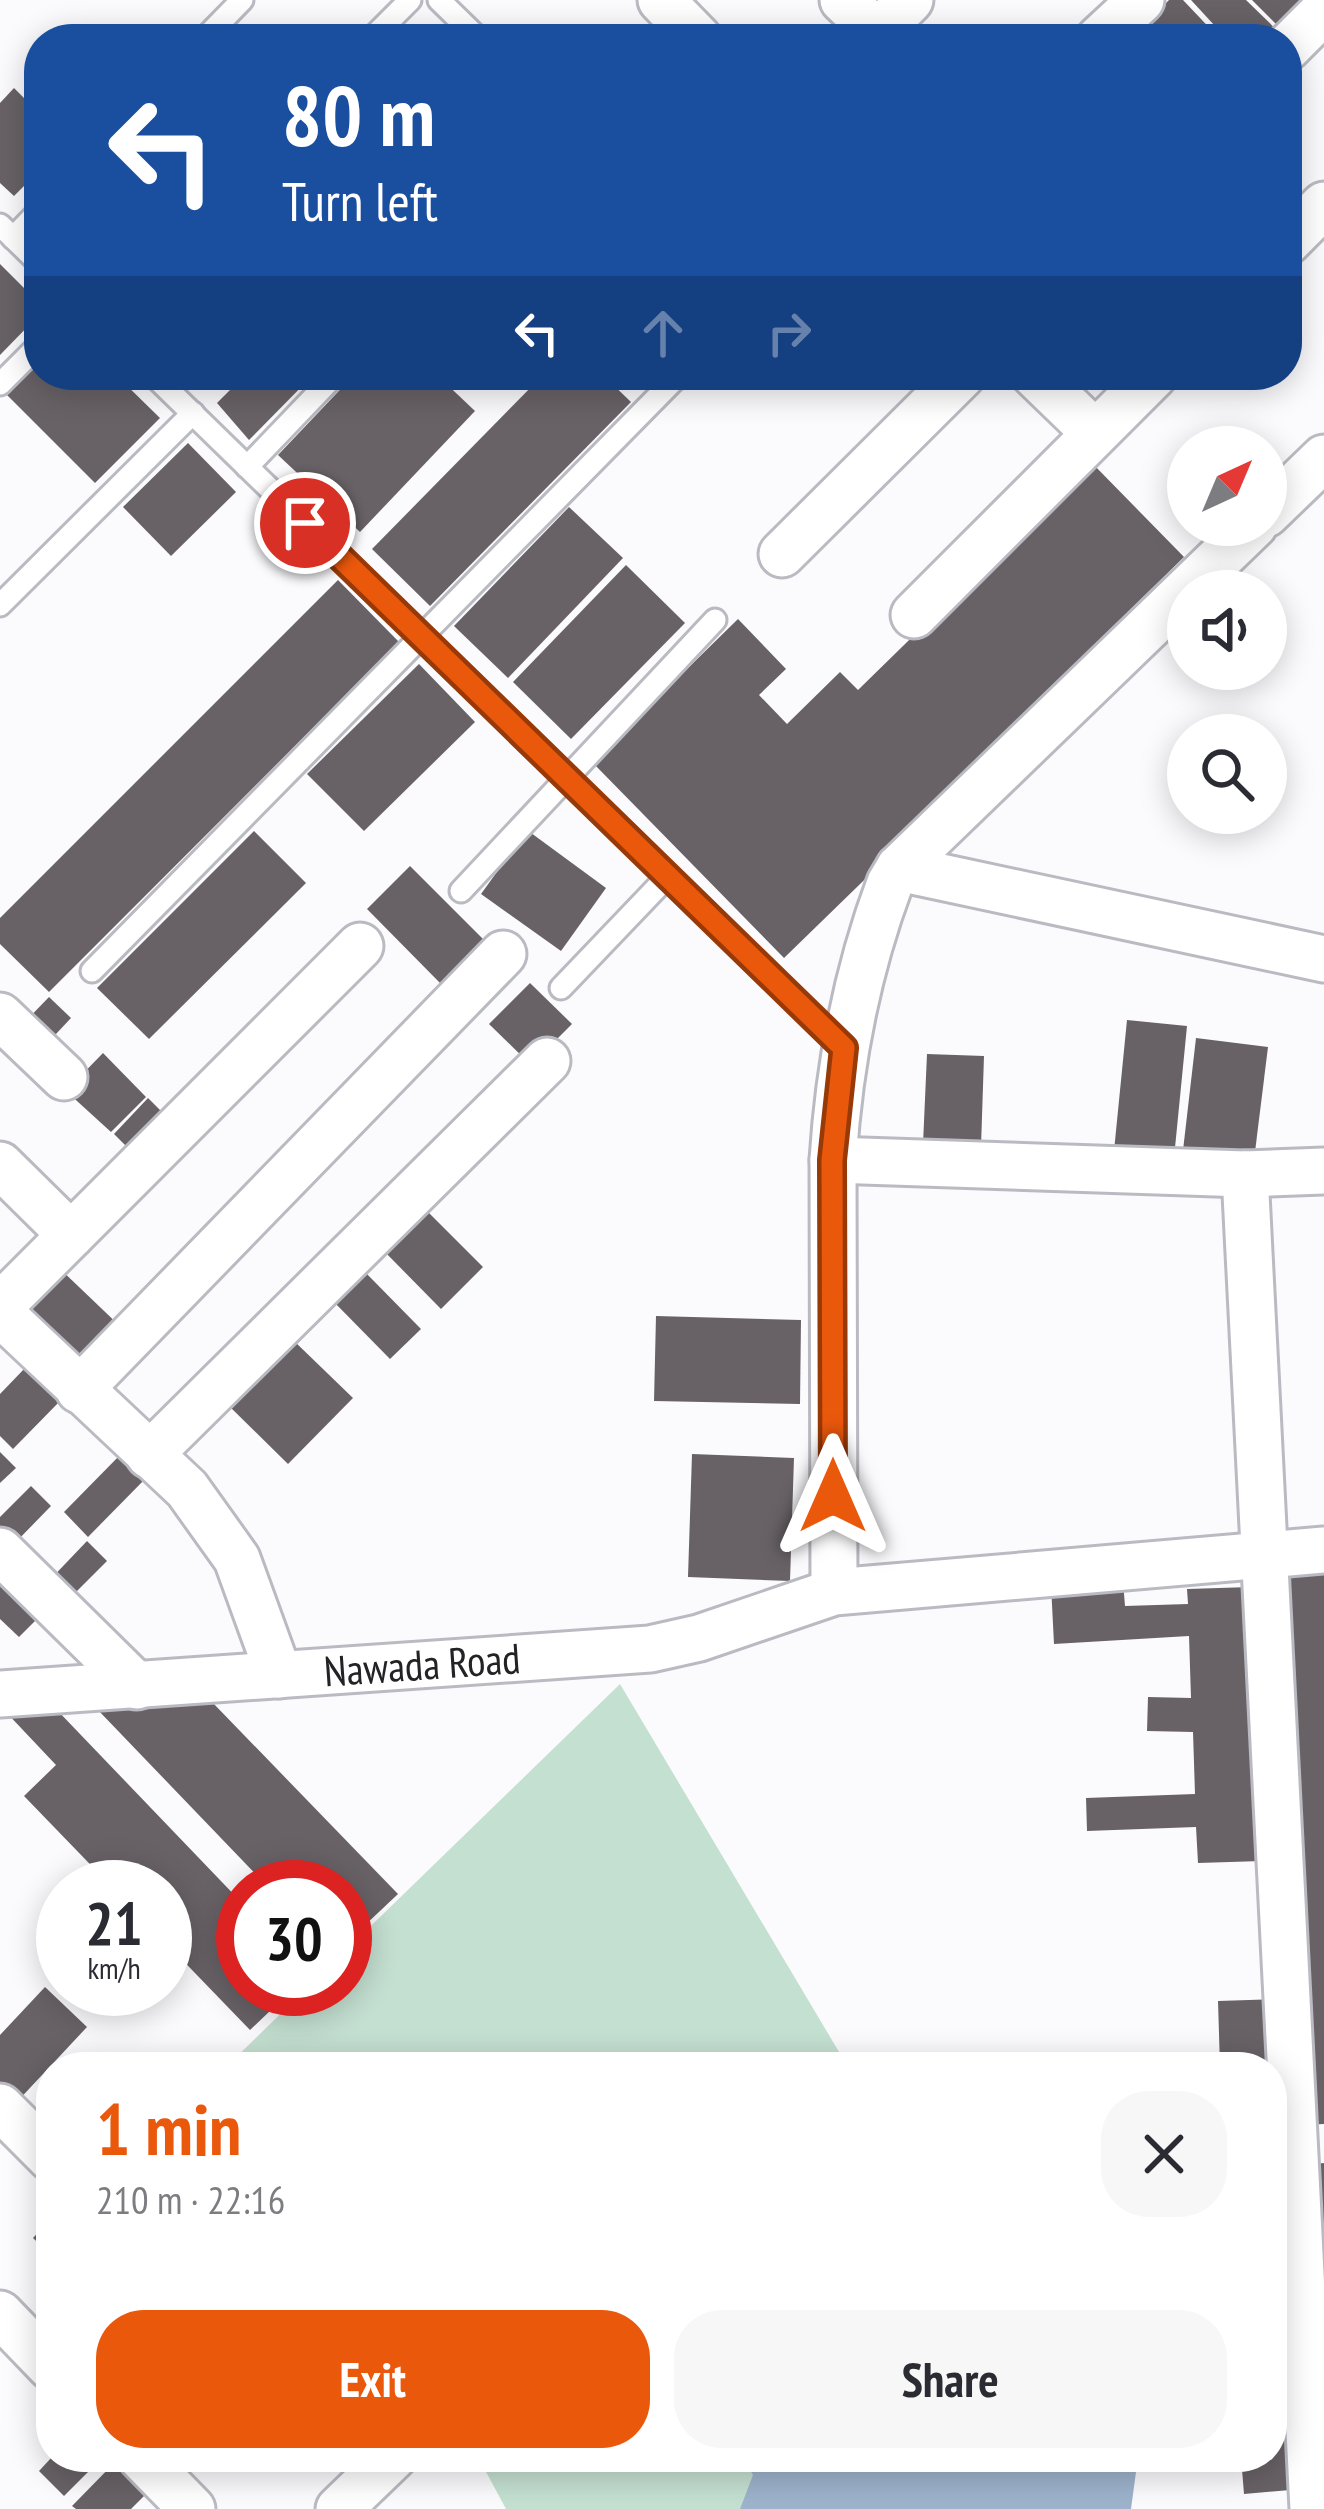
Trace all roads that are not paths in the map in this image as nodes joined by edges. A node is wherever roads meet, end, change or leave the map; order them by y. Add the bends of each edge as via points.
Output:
1 (242, 0) edge
2 (410, 0) edge
3 (440, 0) edge
4 (661, 0) edge
5 (843, 0) edge
6 (910, 0) edge
7 (1141, 0) edge
8 (1324, 11) edge
9 (219, 24) edge
10 (386, 24) edge
11 (464, 24) edge
12 (685, 24) edge
13 (866, 24) edge
14 (889, 24) edge
15 (1116, 24) edge
16 (1302, 33) edge
17 (1324, 205) edge
18 (1302, 227) edge
19 (24, 360) edge
20 (0, 384) edge
21 (169, 390) edge
22 (320, 390) edge
23 (665, 390) edge
24 (947, 390) edge
25 (1050, 390) edge
26 (1139, 390) edge
27 (193, 413) junction
28 (1095, 434) junction
29 (1324, 458) edge
30 (247, 466) junction
31 (1287, 494) edge
32 (1233, 546) edge
33 (782, 554) dead end
34 (0, 605) edge
35 (914, 615) dead end
36 (715, 620) dead end
37 (421, 637) junction
38 (567, 778) junction
39 (898, 868) junction
40 (668, 877) junction
41 (461, 891) dead end
42 (360, 946) dead end
43 (503, 954) dead end
44 (1324, 959) edge
45 (92, 971) dead end
46 (561, 988) dead end
47 (0, 1016) edge
48 (844, 1048) junction
49 (548, 1061) dead end
50 (64, 1077) dead end
51 (832, 1160) junction
52 (0, 1165) edge
53 (1324, 1172) edge
54 (1245, 1174) junction
55 (71, 1235) junction
56 (0, 1310) edge
57 (79, 1390) junction
58 (149, 1455) junction
59 (1324, 1550) edge
60 (0, 1551) edge
61 (1267, 1554) junction
62 (834, 1592) junction
63 (279, 1675) junction
64 (137, 1686) junction
65 (0, 1694) edge
66 (0, 2107) edge
67 (36, 2143) edge
68 (0, 2314) edge
69 (36, 2351) edge
70 (156, 2472) edge
71 (193, 2509) edge
72 (1313, 2509) edge

1 - 9 lane
2 - 10 lane
3 - 11 lane
4 - 12 street
5 - 13 street
6 - 14 street
7 - 15 street
8 - 16 street
17 - 18 street
19 - 20 lane
21 - 27 lane
22 - 30 lane
23 - 37 lane
24 - 33 street
25 - 28 street
26 - 28 street
27 - 30 lane
27 - 34 lane
28 - 35 street
29 - 31 street
30 - 37 lane
32 - 39 street
36 - 38 lane
37 - 38 lane
37 - 45 lane
38 - 40 lane
38 - 41 lane
39 - 44 street
39 - 48 street
40 - 46 lane
40 - 48 lane
42 - 55 street
43 - 57 street
47 - 50 street
48 - 51 street
49 - 58 street
51 - 54 street
51 - 62 street
52 - 55 street
53 - 54 street
54 - 61 street
55 - 56 street
56 - 57 street
57 - 58 street
58 - 63 street via 188,1489 237,1558
59 - 61 street, Nawada Road
60 - 64 street
61 - 62 street, Nawada Road
61 - 72 street
62 - 63 street, Nawada Road via 650,1649
63 - 64 street, Nawada Road
64 - 65 street, Nawada Road
66 - 67 street
68 - 69 street
70 - 71 street

